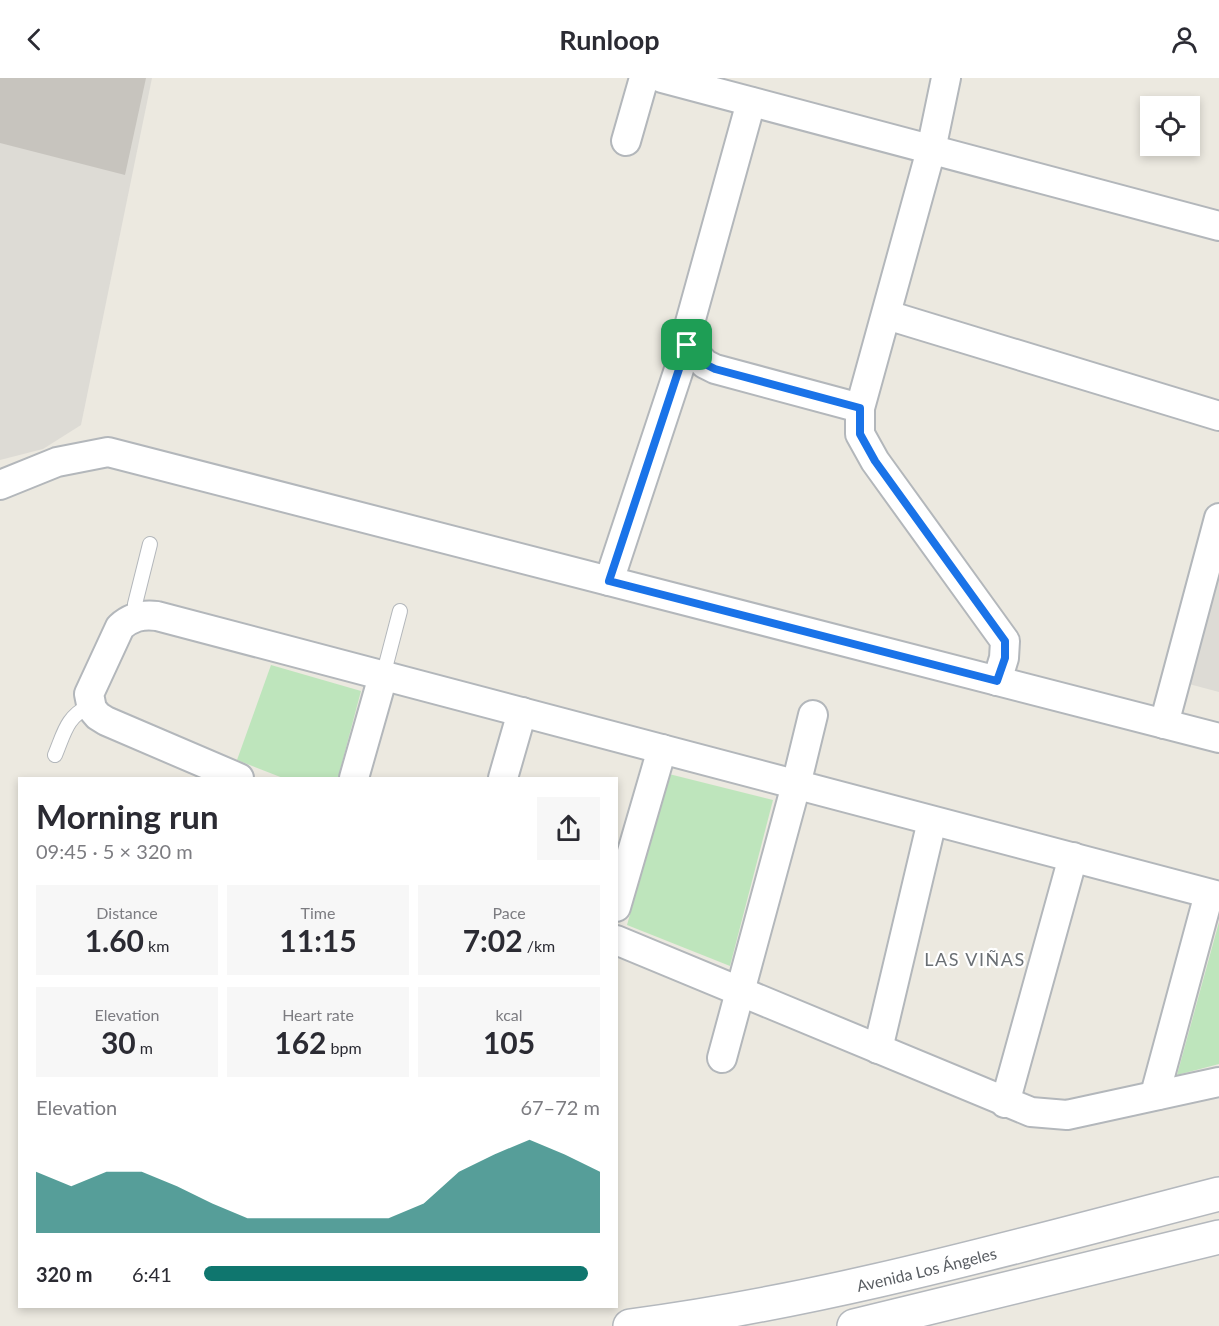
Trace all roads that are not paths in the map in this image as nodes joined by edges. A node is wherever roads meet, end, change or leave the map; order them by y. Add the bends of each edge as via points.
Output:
1 (644, 78) edge
2 (662, 78) edge
3 (946, 78) edge
4 (751, 102) junction
5 (626, 141) dead end
6 (931, 150) junction
7 (1219, 226) edge
8 (887, 315) junction
9 (687, 345) junction
10 (860, 408) junction
11 (1219, 416) edge
12 (0, 484) edge
13 (1219, 518) edge
14 (150, 544) dead end
15 (609, 581) junction
16 (400, 611) dead end
17 (135, 617) junction
18 (383, 676) junction
19 (997, 681) junction
20 (90, 705) junction
21 (522, 712) junction
22 (813, 715) dead end
23 (1164, 724) junction
24 (1219, 738) edge
25 (662, 749) junction
26 (55, 755) dead end
27 (237, 777) edge
28 (354, 777) edge
29 (503, 777) edge
30 (796, 785) junction
31 (932, 820) junction
32 (1073, 858) junction
33 (1214, 895) edge
34 (618, 900) edge
35 (618, 941) edge
36 (741, 992) junction
37 (878, 1049) junction
38 (723, 1058) dead end
39 (1219, 1082) edge
40 (1158, 1095) junction
41 (1005, 1103) junction
42 (1219, 1194) edge
43 (1219, 1237) edge
44 (630, 1326) edge
45 (854, 1326) edge

1 - 5 street
2 - 4 street
3 - 6 street
4 - 6 street
4 - 9 street via 686,337
6 - 7 street
6 - 8 street
8 - 10 street
8 - 11 street
9 - 10 street via 715,369
9 - 15 street
10 - 19 street via 860,434 875,461 1005,641 1005,658
12 - 15 street via 57,462 108,452
13 - 23 street
14 - 17 lane
15 - 19 street
16 - 18 lane
17 - 18 street via 157,616
17 - 20 street via 120,627 89,694
18 - 21 street
18 - 28 street
19 - 23 street
20 - 26 lane via 70,720
20 - 27 street via 106,721
21 - 25 street
21 - 29 street
22 - 30 street
23 - 24 street
25 - 30 street
25 - 34 street
30 - 31 street
30 - 36 street
31 - 32 street
31 - 37 street
32 - 33 street
32 - 41 street
33 - 40 street via 1157,1087
35 - 36 street
36 - 37 street
36 - 38 street
37 - 41 street
39 - 40 street
40 - 41 street via 1067,1115 1031,1112
42 - 44 main road, Avenida Los Ángeles via 865,1284
43 - 45 main road

